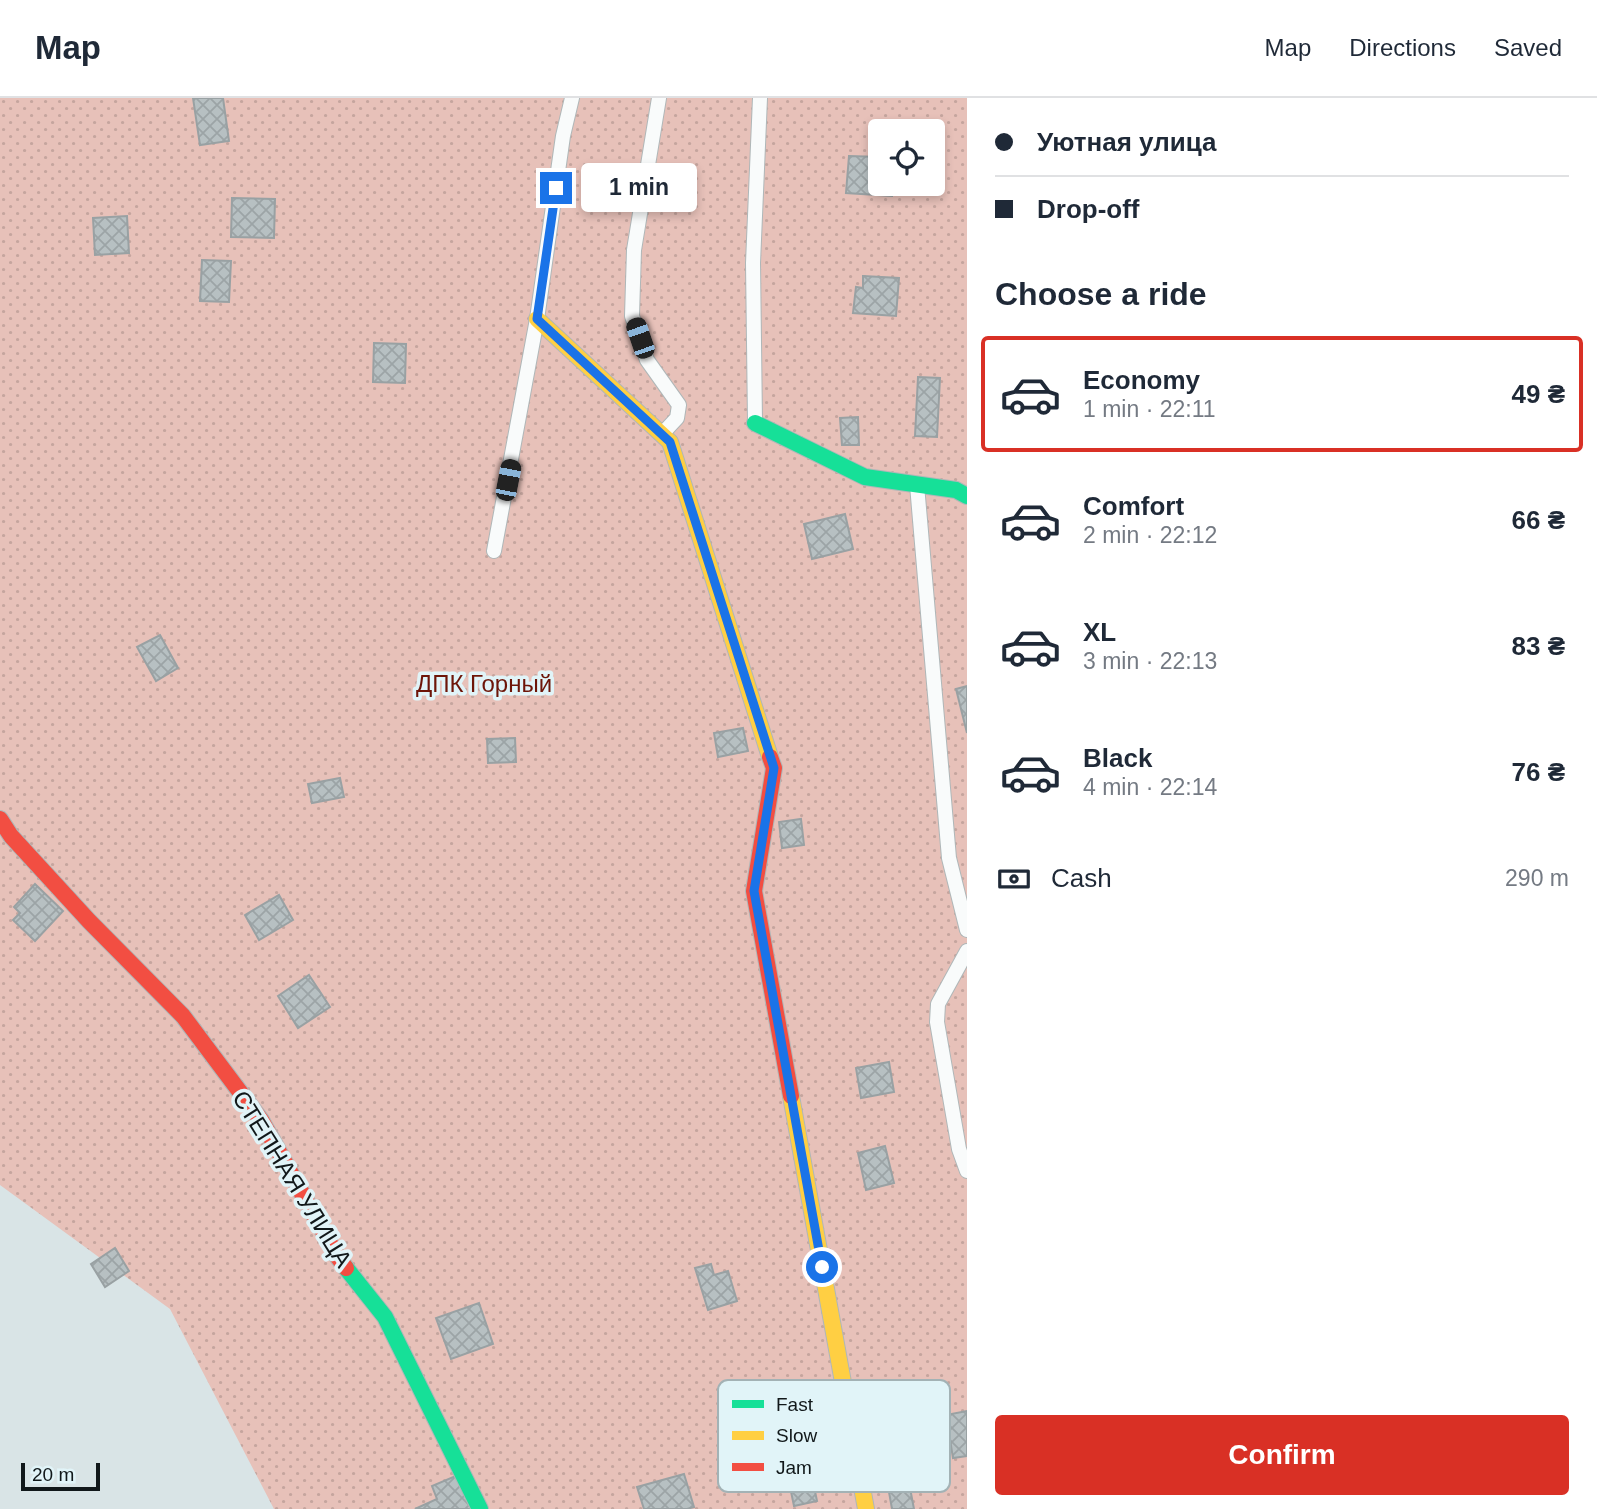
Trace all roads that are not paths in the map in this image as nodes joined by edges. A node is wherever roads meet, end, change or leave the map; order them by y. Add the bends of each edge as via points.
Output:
1 (572, 98) edge
2 (659, 98) edge
3 (760, 98) edge
4 (537, 319) junction
5 (755, 423) joint
6 (662, 435) junction
7 (917, 484) junction
8 (967, 496) edge
9 (494, 551) dead end
10 (0, 819) edge
11 (967, 930) edge
12 (967, 951) edge
13 (967, 1171) edge
14 (843, 1380) edge
15 (480, 1509) edge

1 - 4 lane
2 - 6 lane via 634,250 632,316 647,359 679,405 677,418
3 - 5 lane via 753,263
4 - 6 street
4 - 9 lane
5 - 7 street via 865,477
6 - 14 street via 670,442 774,768 754,891
7 - 8 street
7 - 11 lane via 949,858
10 - 15 street, СТЕПНАЯ УЛИЦА via 89,921 183,1016 261,1121 337,1256 385,1317
12 - 13 lane via 938,1004 937,1022 959,1149

